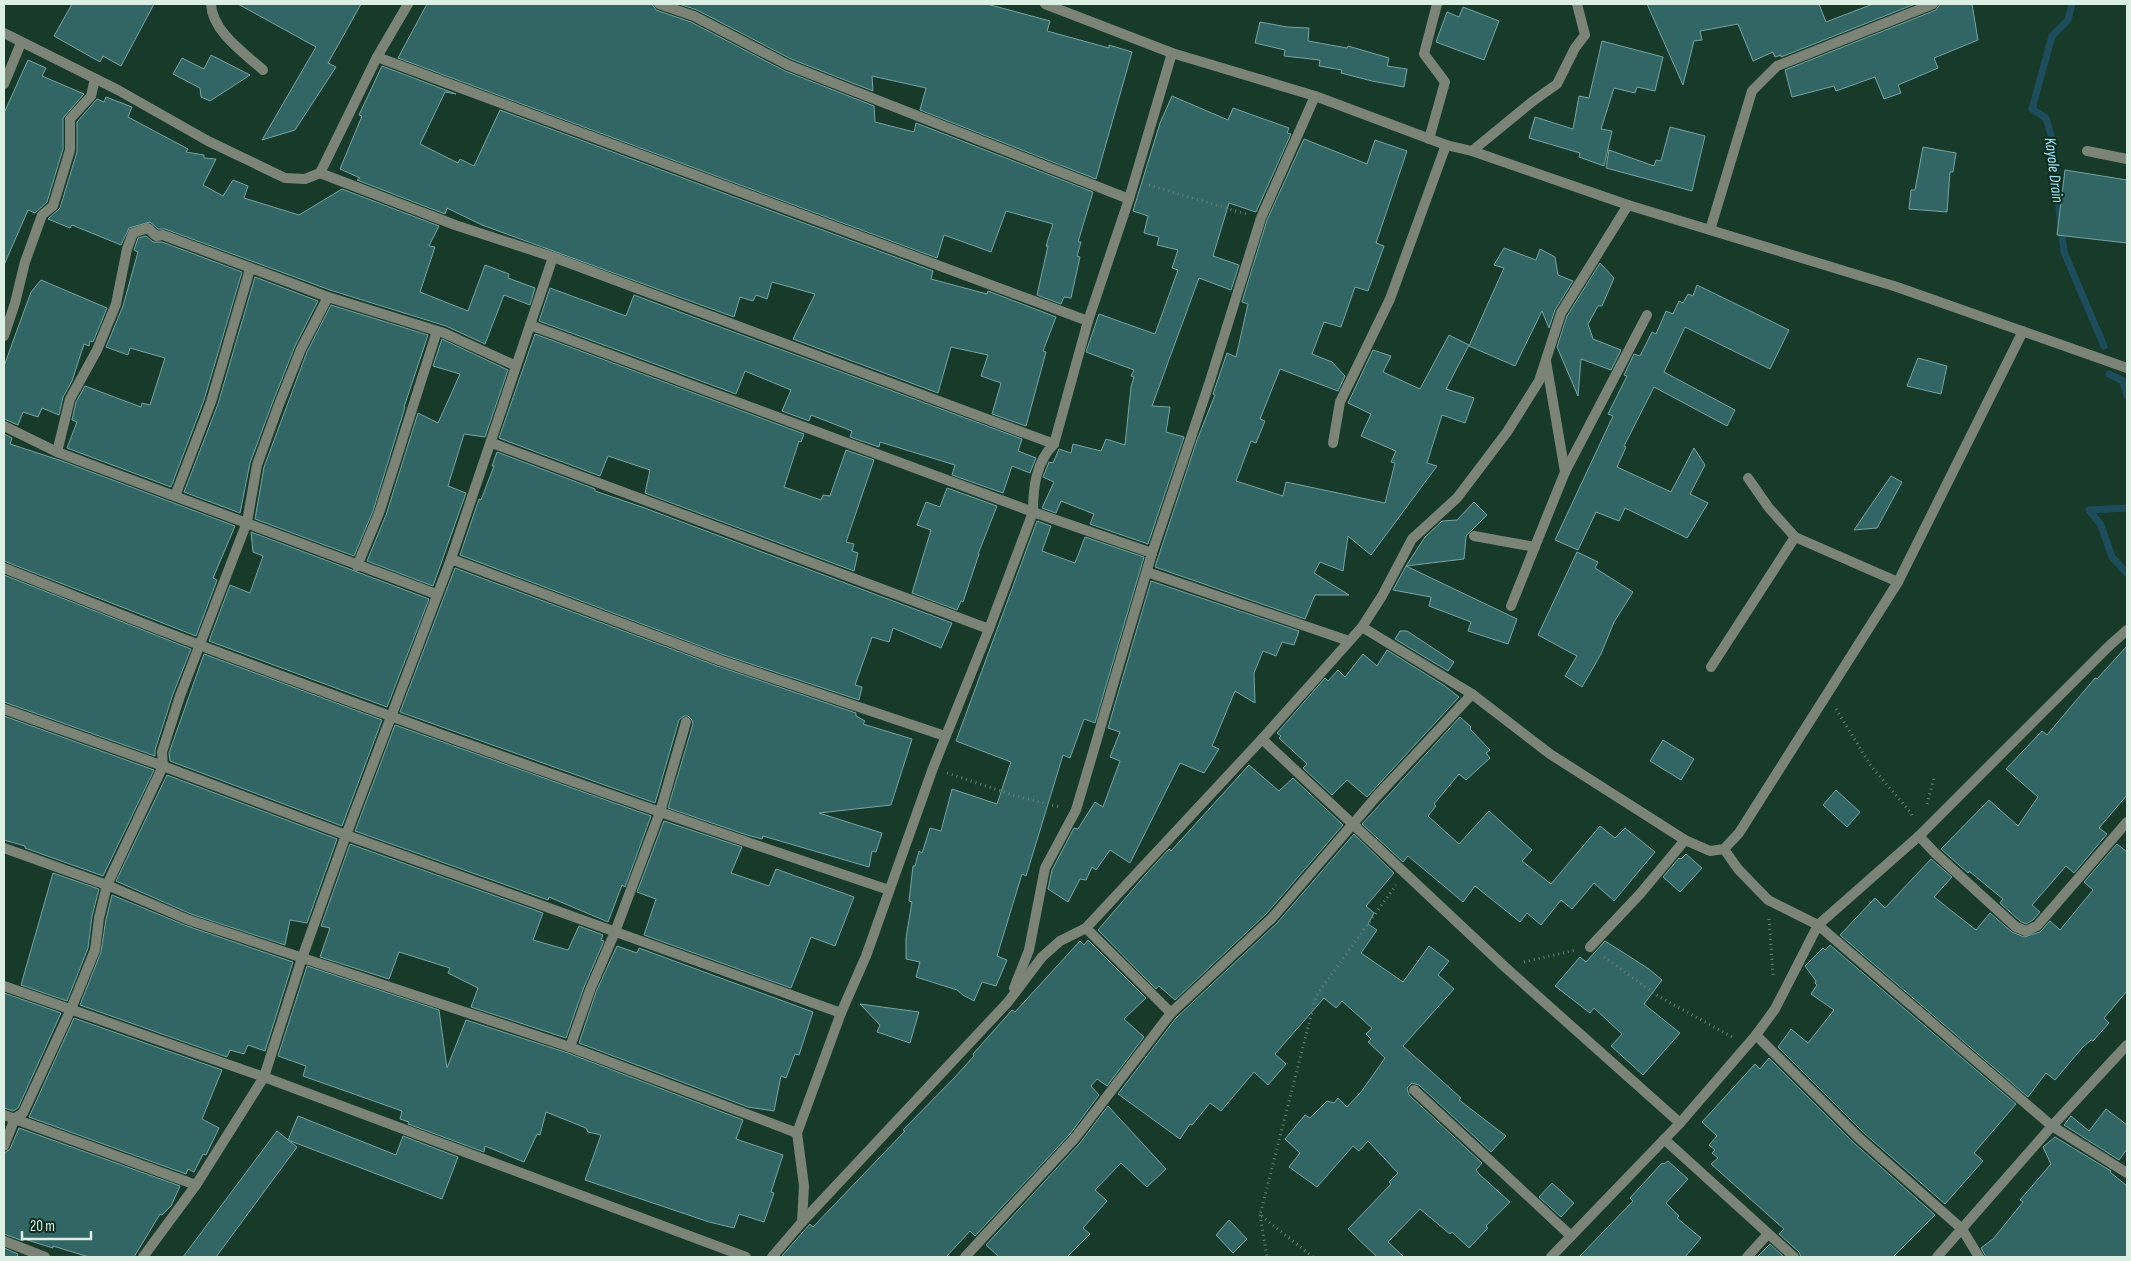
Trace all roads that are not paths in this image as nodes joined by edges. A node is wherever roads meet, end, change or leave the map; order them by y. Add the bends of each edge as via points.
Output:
1 (211, 4) edge
2 (408, 4) edge
3 (659, 4) edge
4 (1045, 4) edge
5 (1437, 4) edge
6 (1577, 4) edge
7 (1933, 4) edge
8 (4, 34) edge
9 (21, 43) junction
10 (1172, 53) junction
11 (377, 58) junction
12 (263, 70) dead end
13 (95, 79) junction
14 (4, 84) edge
15 (1315, 96) junction
16 (1429, 139) junction
17 (1446, 145) junction
18 (1472, 151) junction
19 (2087, 151) dead end
20 (2127, 159) edge
21 (320, 173) junction
22 (1129, 199) junction
23 (1628, 205) junction
24 (1710, 230) junction
25 (553, 257) junction
26 (250, 269) junction
27 (328, 297) junction
28 (1647, 315) dead end
29 (1088, 321) junction
30 (530, 325) junction
31 (437, 331) junction
32 (2023, 331) junction
33 (4, 336) edge
34 (1546, 361) junction
35 (516, 366) junction
36 (2127, 368) edge
37 (4, 426) edge
38 (492, 443) junction
39 (1334, 443) dead end
40 (1054, 444) junction
41 (57, 452) junction
42 (1565, 472) junction
43 (1748, 478) dead end
44 (175, 496) junction
45 (1033, 512) junction
46 (246, 522) junction
47 (1474, 536) dead end
48 (1795, 537) junction
49 (1535, 547) junction
50 (1152, 553) junction
51 (451, 559) junction
52 (356, 566) junction
53 (4, 568) edge
54 (1147, 572) junction
55 (1898, 582) junction
56 (436, 594) junction
57 (1511, 606) dead end
58 (1362, 627) junction
59 (989, 629) junction
60 (2127, 630) edge
61 (1349, 641) junction
62 (199, 646) junction
63 (1711, 666) dead end
64 (1472, 694) junction
65 (4, 709) edge
66 (391, 716) junction
67 (686, 722) dead end
68 (945, 736) junction
69 (1262, 739) junction
70 (163, 766) junction
71 (660, 812) junction
72 (2127, 822) edge
73 (1354, 823) junction
74 (346, 835) junction
75 (1919, 836) junction
76 (1686, 840) junction
77 (4, 848) edge
78 (1724, 849) junction
79 (107, 885) junction
80 (889, 890) junction
81 (1818, 925) junction
82 (1086, 928) junction
83 (614, 932) junction
84 (1590, 946) road end
85 (302, 958) junction
86 (4, 986) edge
87 (1008, 1002) junction
88 (71, 1009) junction
89 (841, 1013) junction
90 (1171, 1013) junction
91 (1756, 1035) junction
92 (2127, 1044) edge
93 (570, 1047) junction
94 (264, 1077) junction
95 (1414, 1090) dead end
96 (4, 1115) edge
97 (15, 1118) junction
98 (1680, 1122) junction
99 (2052, 1126) junction
100 (797, 1133) junction
101 (1664, 1139) junction
102 (4, 1146) edge
103 (2127, 1174) edge
104 (196, 1185) junction
105 (802, 1222) junction
106 (1962, 1229) junction
107 (1768, 1234) junction
108 (1572, 1236) junction
109 (4, 1241) edge
110 (45, 1257) edge
111 (143, 1257) edge
112 (746, 1257) edge
113 (772, 1257) edge
114 (965, 1257) edge
115 (1552, 1257) edge
116 (1747, 1257) edge
117 (1794, 1257) edge
118 (1937, 1257) edge
119 (1979, 1257) edge

1 - 12 street via 219,26
2 - 11 street
3 - 22 street via 694,16 788,65
4 - 10 street
5 - 16 street via 1424,54 1445,82
6 - 18 street via 1585,35 1557,84
7 - 24 street via 1777,66 1752,91
8 - 9 street
9 - 13 street
9 - 14 street
10 - 15 street
10 - 22 street
11 - 21 street
11 - 29 street
13 - 21 street via 208,141 285,178 305,178
13 - 33 street via 91,96 70,119 70,150 53,206 42,215
15 - 16 street
15 - 50 street via 1261,218 1210,384
16 - 17 street
17 - 18 street
17 - 39 street via 1390,299 1340,402
18 - 23 street
19 - 20 street
21 - 25 street via 455,225
22 - 29 street
23 - 24 street
23 - 34 street via 1561,313
24 - 32 street via 1897,287
25 - 30 street
25 - 40 street
26 - 27 street
26 - 41 street via 163,235 156,236 148,228 133,233 116,304 97,350 70,399
26 - 44 street via 211,402
27 - 31 street
27 - 46 street via 301,349 278,407 257,465
28 - 42 street
29 - 40 street
30 - 35 street
30 - 45 street
31 - 35 street
31 - 52 street via 379,513
32 - 36 street
32 - 55 street
34 - 42 street
34 - 58 street via 1539,381 1507,432 1458,498 1412,539
35 - 38 street
37 - 41 street
38 - 51 street
38 - 59 street
40 - 45 street via 1046,451 1037,472
41 - 44 street
42 - 49 street
43 - 48 street
44 - 46 street
45 - 50 street
45 - 59 street
46 - 52 street
46 - 62 street
47 - 49 street
48 - 55 street
48 - 63 street
49 - 57 street
50 - 54 street
51 - 56 street
51 - 68 street via 722,661
52 - 56 street
53 - 62 street
54 - 61 street
54 - 87 street via 1076,810 1045,868 1029,950
55 - 78 street via 1739,833
56 - 66 street
58 - 61 street
58 - 64 street
59 - 68 street
60 - 75 street
61 - 69 street
62 - 66 street
62 - 70 street via 162,752
64 - 73 street
64 - 76 street via 1550,754
65 - 70 street
66 - 71 street
66 - 74 street
67 - 71 street
68 - 80 street
69 - 73 street
69 - 82 street
70 - 74 street
70 - 79 street
71 - 80 street
71 - 83 street
72 - 75 street via 2037,926 2026,932 2016,927
73 - 90 street via 1272,918
73 - 98 street via 1504,967
74 - 83 street
74 - 85 street
75 - 81 street
76 - 78 street via 1710,851
76 - 84 street
77 - 79 street
78 - 81 street via 1768,900
79 - 85 street via 189,920
79 - 88 street via 95,950
80 - 89 street via 866,956
81 - 91 street via 1775,1009
81 - 99 street
82 - 87 street via 1060,941 1042,957
82 - 90 street
83 - 89 street
83 - 93 street
85 - 93 street
85 - 94 street
86 - 88 street
87 - 105 street
88 - 94 street
88 - 97 street via 23,1113
89 - 100 street
90 - 114 street via 1075,1138
91 - 98 street
91 - 106 street via 1854,1133
92 - 99 street
93 - 100 street
94 - 104 street
94 - 112 street
95 - 108 street
96 - 97 street
97 - 102 street
97 - 104 street
98 - 101 street
99 - 103 street
99 - 106 street
100 - 105 street via 804,1186
101 - 107 street
101 - 108 street
104 - 111 street
105 - 113 street
106 - 118 street
106 - 119 street
107 - 116 street
107 - 117 street
108 - 115 street
109 - 110 street

